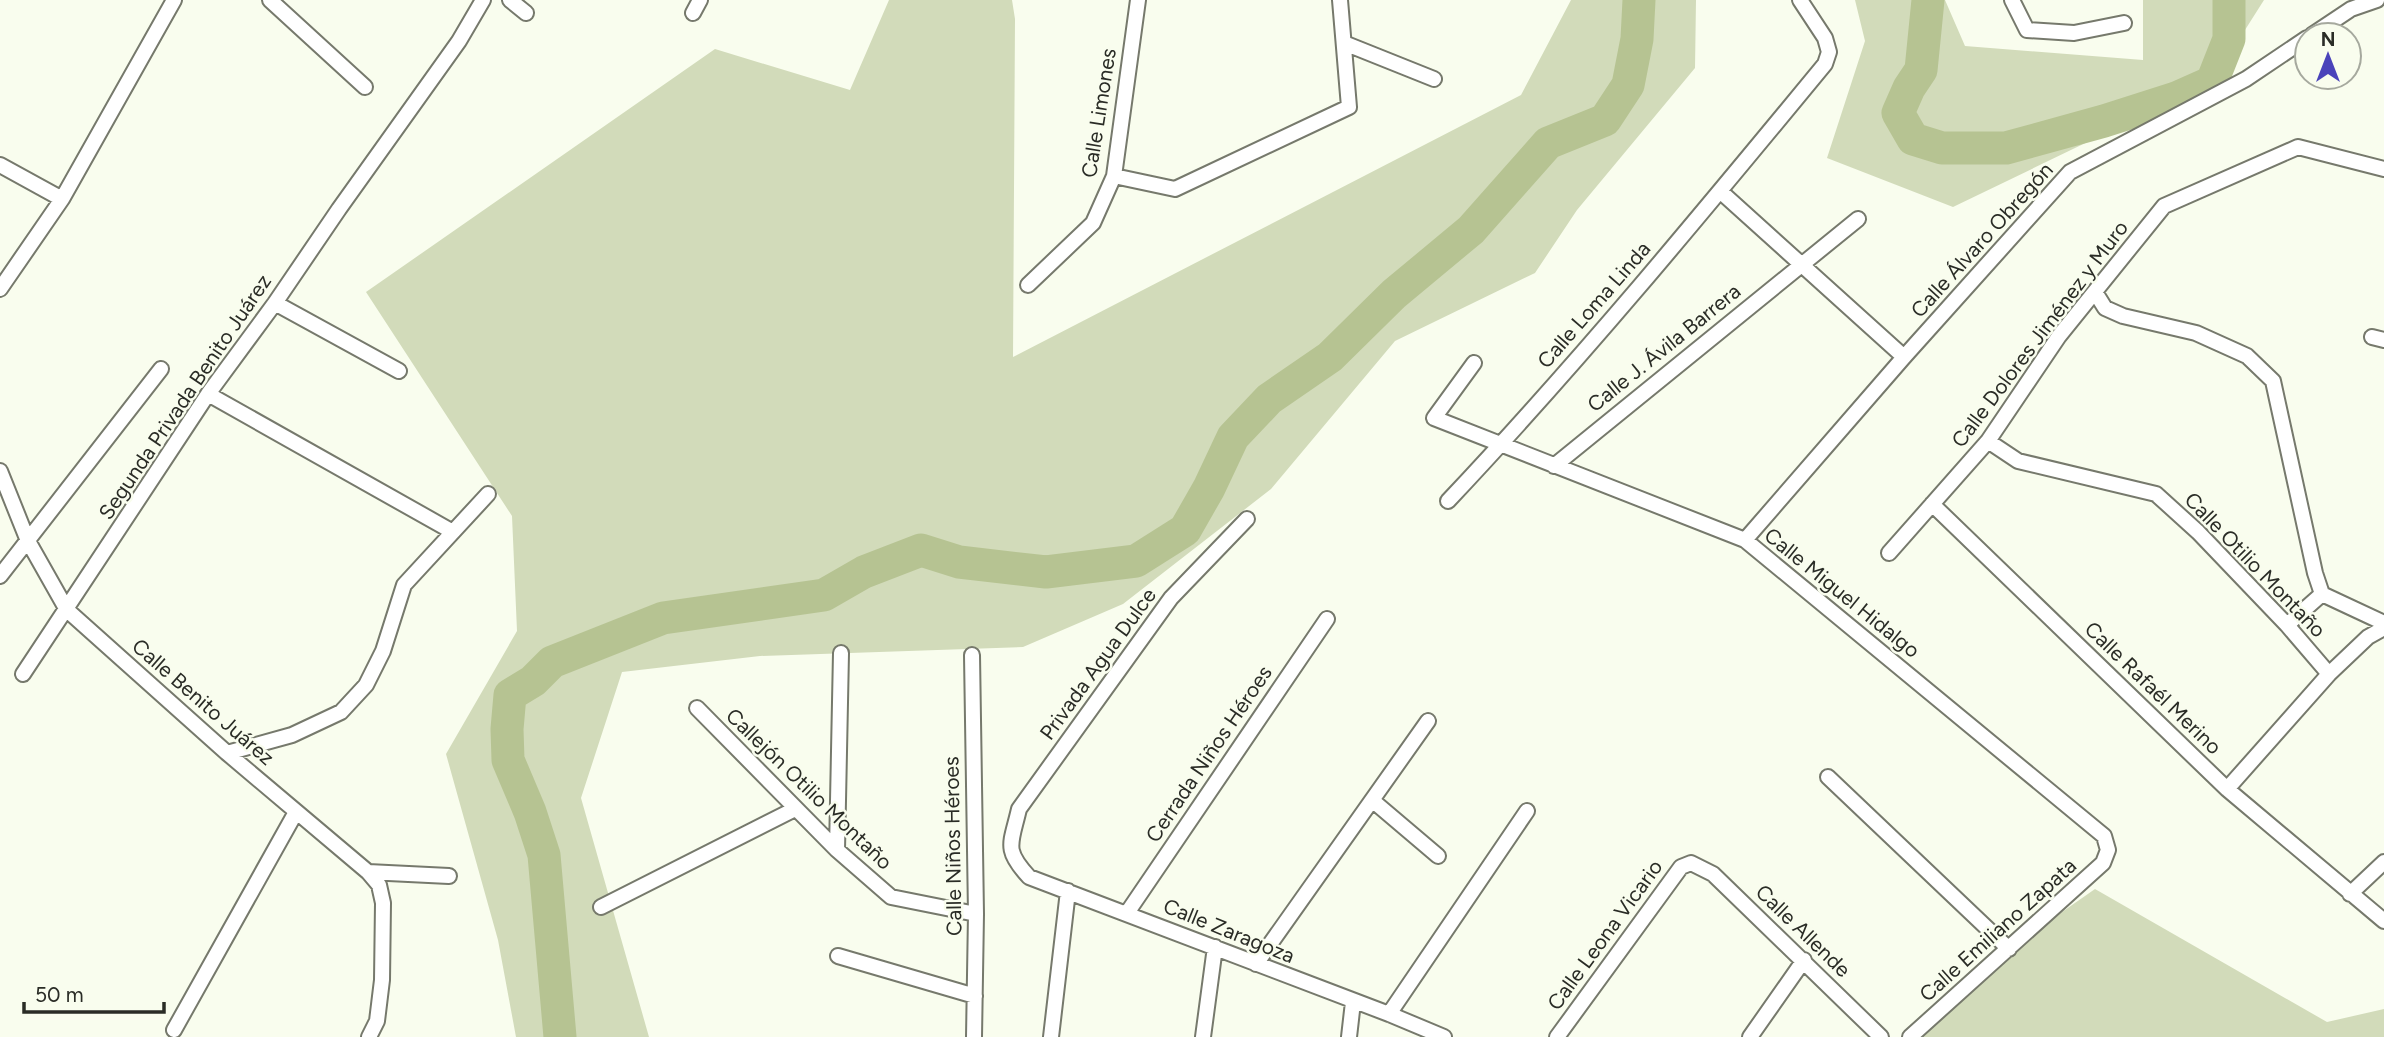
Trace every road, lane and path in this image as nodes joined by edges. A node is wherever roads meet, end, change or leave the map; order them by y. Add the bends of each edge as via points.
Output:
1 (174, 0) edge
2 (270, 0) edge
3 (483, 0) edge
4 (510, 0) edge
5 (700, 0) edge
6 (1138, 0) edge
7 (1340, 0) edge
8 (1800, 0) edge
9 (2012, 0) edge
10 (2377, 0) edge
11 (526, 13) dead end
12 (693, 13) dead end
13 (2333, 21) edge
14 (2124, 23) dead end
15 (1344, 43) junction
16 (2293, 47) edge
17 (1434, 79) dead end
18 (365, 87) dead end
19 (0, 165) edge
20 (2384, 169) edge
21 (1114, 176) junction
22 (1720, 191) junction
23 (62, 199) junction
24 (1858, 219) dead end
25 (1801, 264) junction
26 (1028, 285) dead end
27 (0, 289) edge
28 (2095, 292) junction
29 (275, 303) junction
30 (1904, 357) junction
31 (1474, 363) dead end
32 (161, 369) dead end
33 (399, 371) dead end
34 (208, 394) junction
35 (1988, 441) junction
36 (1500, 446) junction
37 (1554, 466) junction
38 (0, 471) edge
39 (488, 494) dead end
40 (1448, 500) dead end
41 (1932, 504) junction
42 (1247, 519) dead end
43 (453, 531) junction
44 (1745, 540) junction
45 (28, 541) junction
46 (1889, 553) dead end
47 (0, 576) edge
48 (2322, 594) junction
49 (67, 610) junction
50 (1326, 619) dead end
51 (2287, 625) junction
52 (2384, 625) edge
53 (841, 653) dead end
54 (972, 655) dead end
55 (23, 674) dead end
56 (2329, 674) junction
57 (697, 708) dead end
58 (1427, 721) dead end
59 (227, 753) junction
60 (1828, 777) dead end
61 (2227, 789) junction
62 (1372, 800) junction
63 (795, 809) junction
64 (1527, 811) dead end
65 (296, 812) junction
66 (837, 850) junction
67 (1011, 850) joint
68 (2108, 850) joint
69 (1438, 856) dead end
70 (2384, 862) edge
71 (1690, 863) joint
72 (368, 872) junction
73 (449, 876) dead end
74 (1068, 891) junction
75 (2350, 894) junction
76 (601, 907) dead end
77 (1126, 913) junction
78 (976, 914) junction
79 (2384, 921) edge
80 (1216, 947) junction
81 (2009, 949) junction
82 (838, 956) dead end
83 (1804, 960) junction
84 (1256, 964) junction
85 (975, 996) junction
86 (1353, 1002) junction
87 (1389, 1014) junction
88 (174, 1030) dead end
89 (369, 1037) edge
90 (974, 1037) edge
91 (1051, 1037) edge
92 (1203, 1037) edge
93 (1349, 1037) edge
94 (1444, 1037) edge
95 (1557, 1037) edge
96 (1750, 1037) edge
97 (1881, 1037) edge
98 (1910, 1037) edge

1 - 23 street
2 - 18 street
3 - 29 street, Segunda Privada Benito Juárez
4 - 11 street
5 - 12 street
6 - 21 street, Calle Limones
7 - 15 street
8 - 22 street, Calle Loma Linda via 1825,38 1829,52 1825,64
9 - 14 street via 2026,30 2074,33
10 - 13 street
15 - 17 street
15 - 21 street via 1349,107 1175,189
16 - 30 street, Calle Álvaro Obregón via 2246,79 2070,172
19 - 23 street
20 - 28 street, Calle Dolores Jiménez y Muro via 2298,147 2164,206
21 - 26 street, Calle Limones via 1093,223
22 - 25 street
22 - 36 street, Calle Loma Linda
23 - 27 street
24 - 25 street, Calle J. Ávila Barrera
25 - 30 street
25 - 37 street, Calle J. Ávila Barrera
28 - 35 street, Calle Dolores Jiménez y Muro via 2059,336
28 - 48 street via 2105,308 2123,316 2196,333 2248,356 2273,381
29 - 33 street
29 - 34 street, Segunda Privada Benito Juárez
30 - 44 street, Calle Álvaro Obregón
31 - 36 street, Calle Miguel Hidalgo via 1434,418
32 - 45 street
34 - 43 street
34 - 49 street, Segunda Privada Benito Juárez
35 - 41 street, Calle Dolores Jiménez y Muro
35 - 51 street, Calle Otilio Montaño via 2018,461 2157,494
36 - 37 street, Calle Miguel Hidalgo
36 - 40 street, Calle Loma Linda
37 - 44 street, Calle Miguel Hidalgo
38 - 45 street, Calle Benito Juárez
39 - 43 street
41 - 46 street, Calle Dolores Jiménez y Muro
41 - 61 street, Calle Rafaél Merino
42 - 67 street, Privada Agua Dulce via 1171,598 1019,809
43 - 59 street via 404,585 383,651 366,685 341,712 292,735
44 - 68 street, Calle Miguel Hidalgo via 2104,835
45 - 47 street
45 - 49 street, Calle Benito Juárez
48 - 51 street
48 - 52 street
49 - 55 street, Segunda Privada Benito Juárez
49 - 59 street, Calle Benito Juárez
50 - 77 street, Cerrada Niños Héroes
51 - 56 street, Calle Otilio Montaño
52 - 56 street
53 - 66 street
54 - 78 street, Calle Niños Héroes
56 - 61 street
57 - 63 street, Callejón Otilio Montaño
58 - 62 street
59 - 65 street, Calle Benito Juárez
60 - 81 street
61 - 75 street, Calle Rafaél Merino
62 - 69 street
62 - 84 street
63 - 66 street, Callejón Otilio Montaño
63 - 76 street
64 - 87 street
65 - 72 street, Calle Benito Juárez
65 - 88 street
66 - 78 street, Callejón Otilio Montaño via 891,897
67 - 74 street, Calle Zaragoza via 1014,861 1029,877
68 - 81 street, Calle Emiliano Zapata via 2103,863
70 - 75 street
71 - 83 street, Calle Allende via 1713,874
71 - 95 street, Calle Leona Vicario via 1681,867
72 - 73 street
72 - 89 street via 379,885 383,903 382,980 377,1021
74 - 77 street, Calle Zaragoza
74 - 91 street
75 - 79 street, Calle Rafaél Merino
77 - 80 street, Calle Zaragoza
78 - 85 street, Calle Niños Héroes
80 - 84 street, Calle Zaragoza
80 - 92 street
81 - 98 street, Calle Emiliano Zapata
82 - 85 street
83 - 96 street
83 - 97 street, Calle Allende
84 - 86 street, Calle Zaragoza
85 - 90 street, Calle Niños Héroes
86 - 87 street, Calle Zaragoza
86 - 93 street
87 - 94 street, Calle Zaragoza

